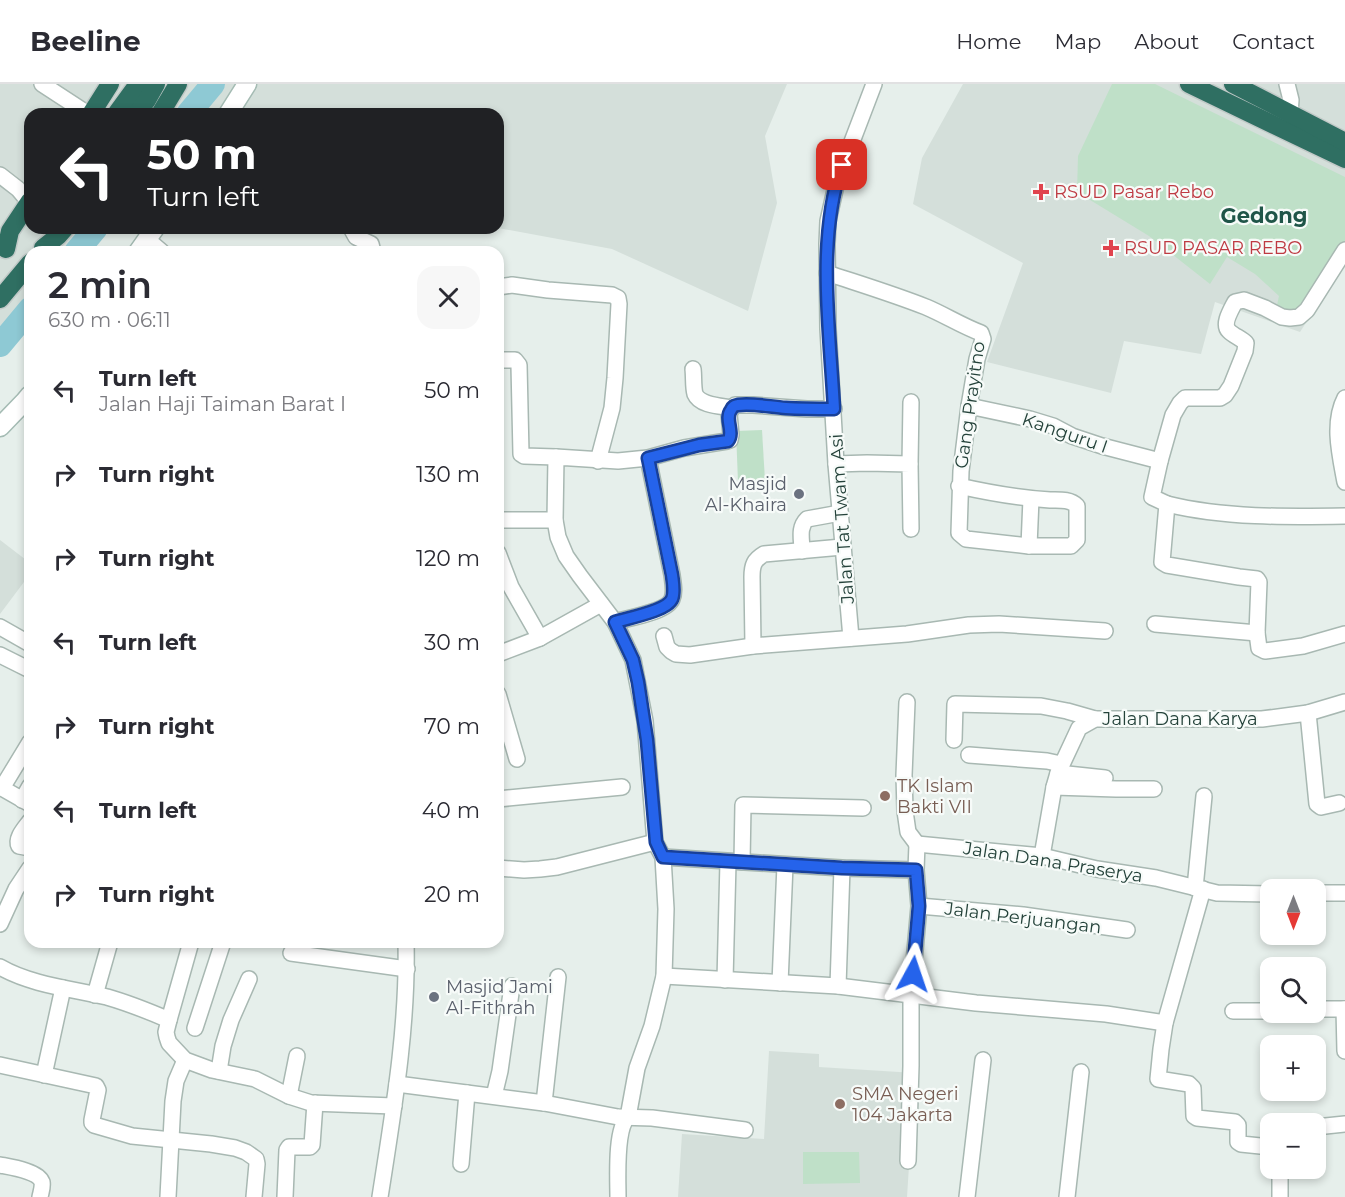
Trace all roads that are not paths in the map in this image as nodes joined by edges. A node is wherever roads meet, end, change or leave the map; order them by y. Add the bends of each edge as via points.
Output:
1 (42, 84) edge
2 (110, 84) edge
3 (138, 84) edge
4 (156, 84) edge
5 (178, 84) edge
6 (247, 84) edge
7 (874, 84) edge
8 (1189, 84) edge
9 (1233, 84) edge
10 (1287, 84) edge
11 (80, 108) edge
12 (93, 108) edge
13 (120, 108) edge
14 (141, 108) edge
15 (164, 108) edge
16 (232, 108) edge
17 (1290, 113) junction
18 (1345, 142) edge
19 (1345, 159) edge
20 (0, 175) edge
21 (24, 195) edge
22 (24, 210) edge
23 (24, 230) edge
24 (60, 234) edge
25 (354, 234) edge
26 (46, 246) edge
27 (371, 246) edge
28 (1345, 250) edge
29 (3, 253) edge
30 (24, 270) edge
31 (827, 273) junction
32 (504, 286) edge
33 (0, 299) edge
34 (504, 360) edge
35 (693, 369) dead end
36 (1345, 399) edge
37 (911, 402) dead end
38 (24, 403) edge
39 (969, 406) junction
40 (732, 408) junction
41 (834, 409) junction
42 (0, 427) edge
43 (1342, 444) edge
44 (556, 457) junction
45 (648, 458) junction
46 (598, 461) junction
47 (1160, 461) junction
48 (836, 464) junction
49 (910, 464) junction
50 (1345, 482) edge
51 (959, 486) junction
52 (1031, 499) junction
53 (1167, 504) junction
54 (840, 513) junction
55 (1345, 516) edge
56 (504, 520) edge
57 (555, 520) junction
58 (911, 529) dead end
59 (1029, 546) junction
60 (842, 547) junction
61 (802, 550) junction
62 (504, 569) edge
63 (601, 604) junction
64 (615, 622) junction
65 (1155, 624) dead end
66 (0, 627) edge
67 (1105, 631) dead end
68 (1257, 633) junction
69 (1345, 634) edge
70 (664, 636) dead end
71 (540, 638) junction
72 (851, 638) junction
73 (24, 641) edge
74 (753, 646) junction
75 (504, 652) edge
76 (0, 655) edge
77 (24, 667) edge
78 (907, 702) dead end
79 (1345, 702) edge
80 (1308, 713) junction
81 (504, 715) edge
82 (1095, 719) junction
83 (954, 740) dead end
84 (24, 752) edge
85 (969, 755) dead end
86 (517, 759) dead end
87 (1058, 775) junction
88 (1105, 778) dead end
89 (622, 787) dead end
90 (1, 788) edge
91 (1154, 789) dead end
92 (1204, 795) dead end
93 (24, 796) edge
94 (504, 798) edge
95 (1339, 803) dead end
96 (862, 808) dead end
97 (24, 830) edge
98 (656, 842) junction
99 (917, 844) junction
100 (24, 847) edge
101 (1042, 856) junction
102 (663, 857) junction
103 (735, 862) junction
104 (785, 865) junction
105 (504, 868) edge
106 (842, 868) junction
107 (916, 870) junction
108 (1199, 889) junction
109 (23, 891) edge
110 (1326, 893) edge
111 (1345, 893) edge
112 (1260, 894) edge
113 (919, 906) junction
114 (0, 924) edge
115 (1127, 930) dead end
116 (108, 948) edge
117 (189, 948) edge
118 (221, 948) edge
119 (406, 948) edge
120 (291, 953) dead end
121 (0, 967) edge
122 (407, 969) junction
123 (664, 976) junction
124 (558, 977) dead end
125 (249, 979) dead end
126 (725, 980) junction
127 (780, 983) junction
128 (512, 986) dead end
129 (838, 986) junction
130 (63, 988) junction
131 (96, 995) junction
132 (911, 995) junction
133 (1326, 1009) edge
134 (1345, 1009) edge
135 (1233, 1011) dead end
136 (1260, 1011) edge
137 (168, 1020) junction
138 (1165, 1023) junction
139 (195, 1028) dead end
140 (1345, 1051) edge
141 (297, 1056) dead end
142 (185, 1060) junction
143 (983, 1060) dead end
144 (0, 1065) edge
145 (219, 1071) junction
146 (1081, 1072) dead end
147 (44, 1075) junction
148 (397, 1084) junction
149 (467, 1093) junction
150 (289, 1096) junction
151 (494, 1096) junction
152 (315, 1103) junction
153 (544, 1103) junction
154 (394, 1106) junction
155 (628, 1117) junction
156 (1345, 1124) edge
157 (1326, 1125) edge
158 (745, 1130) dead end
159 (171, 1141) junction
160 (1260, 1146) edge
161 (908, 1161) dead end
162 (461, 1164) dead end
163 (0, 1165) edge
164 (1280, 1179) edge
165 (40, 1197) edge
166 (168, 1197) edge
167 (254, 1197) edge
168 (285, 1197) edge
169 (380, 1197) edge
170 (618, 1197) edge
171 (967, 1197) edge
172 (1067, 1197) edge
173 (1280, 1197) edge

1 - 11 street
2 - 12 highway
3 - 13 highway
4 - 14 highway
5 - 15 highway
6 - 16 street
7 - 31 street, Jalan Tat Twam Asi via 837,181 828,221
8 - 19 highway
9 - 17 highway
10 - 17 street
17 - 18 highway
20 - 21 street
22 - 29 highway via 10,231
23 - 29 highway
24 - 26 highway
25 - 27 street
28 - 47 street via 1299,317 1282,317 1244,300 1234,303 1226,328 1246,343 1231,386 1220,398 1185,398 1180,403
30 - 33 highway
31 - 39 street, Gang Prayitno via 898,296 981,333
31 - 41 street, Jalan Tat Twam Asi
32 - 46 street via 618,298 612,408
34 - 44 street via 515,360 519,365 521,454
35 - 40 street via 699,399
36 - 43 street via 1338,422
37 - 49 street
38 - 42 street
39 - 47 street, Kanguru I via 1030,418 1102,446
39 - 51 street, Gang Prayitno
40 - 41 street via 753,405
40 - 45 street via 730,440
41 - 48 street, Jalan Tat Twam Asi
43 - 50 street
44 - 46 street
44 - 57 street
45 - 46 street
45 - 64 street via 672,575 672,599 666,606
47 - 53 street via 1152,497
48 - 49 street
48 - 54 street, Jalan Tat Twam Asi
49 - 58 street
51 - 52 street
51 - 59 street, Gang Prayitno via 959,533 966,539
52 - 59 street
52 - 59 street via 1071,501 1077,506 1077,540 1071,546
53 - 55 street via 1254,515
53 - 68 street via 1162,562 1257,579
54 - 60 street, Jalan Tat Twam Asi
54 - 61 street via 804,521
56 - 57 street
57 - 63 street via 566,556
60 - 61 street
60 - 72 street, Jalan Tat Twam Asi
61 - 74 street via 764,554 752,567
62 - 71 street
63 - 64 street
63 - 71 street
64 - 98 street via 633,660 645,721
65 - 68 street
66 - 73 street
67 - 72 street via 999,624
68 - 69 street via 1259,648 1265,651 1303,646
70 - 74 street via 667,647 683,655
71 - 75 street
72 - 74 street
76 - 77 street
78 - 99 street via 905,811 908,832
79 - 80 street, Jalan Dana Karya
80 - 82 street, Jalan Dana Karya via 1262,719
80 - 95 street via 1317,804 1321,807
81 - 86 street
82 - 83 street via 1041,706 955,704
82 - 87 street, Jalan Dana Karya via 1079,728
84 - 90 street
85 - 87 street via 1047,760
87 - 88 street
87 - 91 street via 1116,789
87 - 101 street, Jalan Dana Karya
89 - 94 street
90 - 93 street
92 - 108 street
96 - 103 street via 743,805
97 - 100 street via 17,843
98 - 102 street
98 - 105 street via 557,867
99 - 101 street, Jalan Dana Praserya
99 - 107 street
101 - 108 street, Jalan Dana Praserya
102 - 103 street
102 - 123 street
103 - 104 street
103 - 126 street
104 - 106 street
104 - 127 street
106 - 107 street
106 - 129 street
107 - 113 street
108 - 112 street, Jalan Dana Praserya
108 - 138 street
109 - 114 street
110 - 111 street
113 - 115 street, Jalan Perjuangan
113 - 132 street
116 - 131 street
117 - 137 street
118 - 139 street
119 - 122 street
120 - 122 street
121 - 130 street
122 - 148 street
123 - 126 street
123 - 155 street via 637,1068
124 - 153 street
125 - 145 street via 231,1020
126 - 127 street
127 - 129 street
128 - 151 street
129 - 132 street
130 - 131 street
130 - 147 street
131 - 137 street
132 - 138 street
132 - 161 street
133 - 134 street
134 - 140 street
135 - 136 street
137 - 142 street via 166,1037
138 - 160 street via 1158,1078 1190,1084 1194,1116 1235,1122 1238,1142
141 - 150 street
142 - 145 street
142 - 159 street via 176,1080
143 - 171 street
144 - 147 street
145 - 150 street via 255,1079
146 - 172 street
147 - 159 street via 96,1086 94,1125 132,1136
148 - 149 street
148 - 154 street
149 - 151 street
149 - 162 street
150 - 152 street
151 - 153 street
152 - 154 street
152 - 168 street via 312,1145 287,1150
153 - 155 street
154 - 169 street
155 - 158 street
155 - 170 street via 619,1145
156 - 157 street
159 - 166 street
159 - 167 street via 235,1148 252,1156 257,1164
163 - 165 street via 38,1176
164 - 173 street

